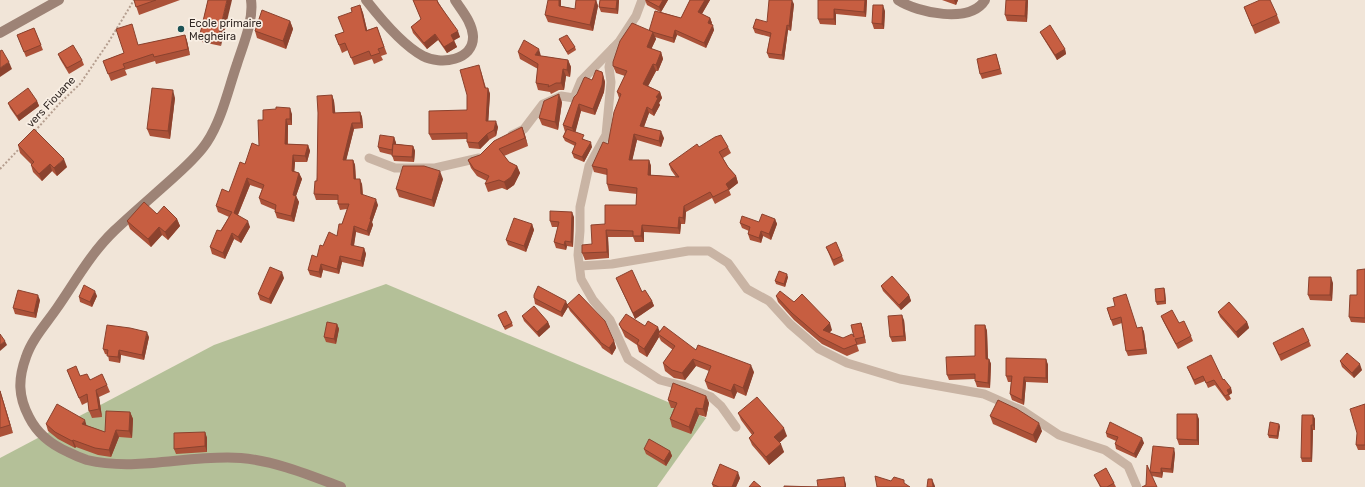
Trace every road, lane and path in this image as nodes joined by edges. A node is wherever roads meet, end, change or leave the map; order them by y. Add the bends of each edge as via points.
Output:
1 (59, 0) edge
2 (134, 0) edge
3 (251, 0) edge
4 (366, 0) edge
5 (455, 0) edge
6 (642, 0) edge
7 (898, 0) edge
8 (985, 0) edge
9 (0, 33) edge
10 (613, 48) junction
11 (35, 131) edge
12 (506, 138) edge
13 (25, 143) edge
14 (484, 154) edge
15 (369, 158) dead end
16 (0, 170) edge
17 (580, 266) junction
18 (736, 427) dead end
19 (341, 487) edge
20 (1137, 487) edge

1 - 9 main road
2 - 11 path, vers Fiouane via 80,84
3 - 19 main road via 252,10 243,44 219,120 207,142 189,164 113,232 96,252 29,348 21,370 22,404 32,423 43,436 57,448 86,460 116,464 222,457 244,458 311,475
4 - 5 main road via 380,18 411,48 434,60 454,60 470,47 473,36 469,22
6 - 10 street via 636,16
7 - 8 main road via 925,12 946,14 969,12 982,5
10 - 12 street via 581,81 574,98 561,96 543,104 524,129
10 - 17 street via 609,67 611,82 606,135 589,166 580,207
13 - 16 path, vers Fiouane
14 - 15 street via 479,158 435,168 395,168
17 - 18 street via 581,280 593,300 610,320 628,359 660,380 711,397
17 - 20 street via 612,264 688,251 709,251 728,263 747,289 769,301 790,324 819,349 847,363 900,379 984,394 1024,411 1059,435 1105,450 1128,466

